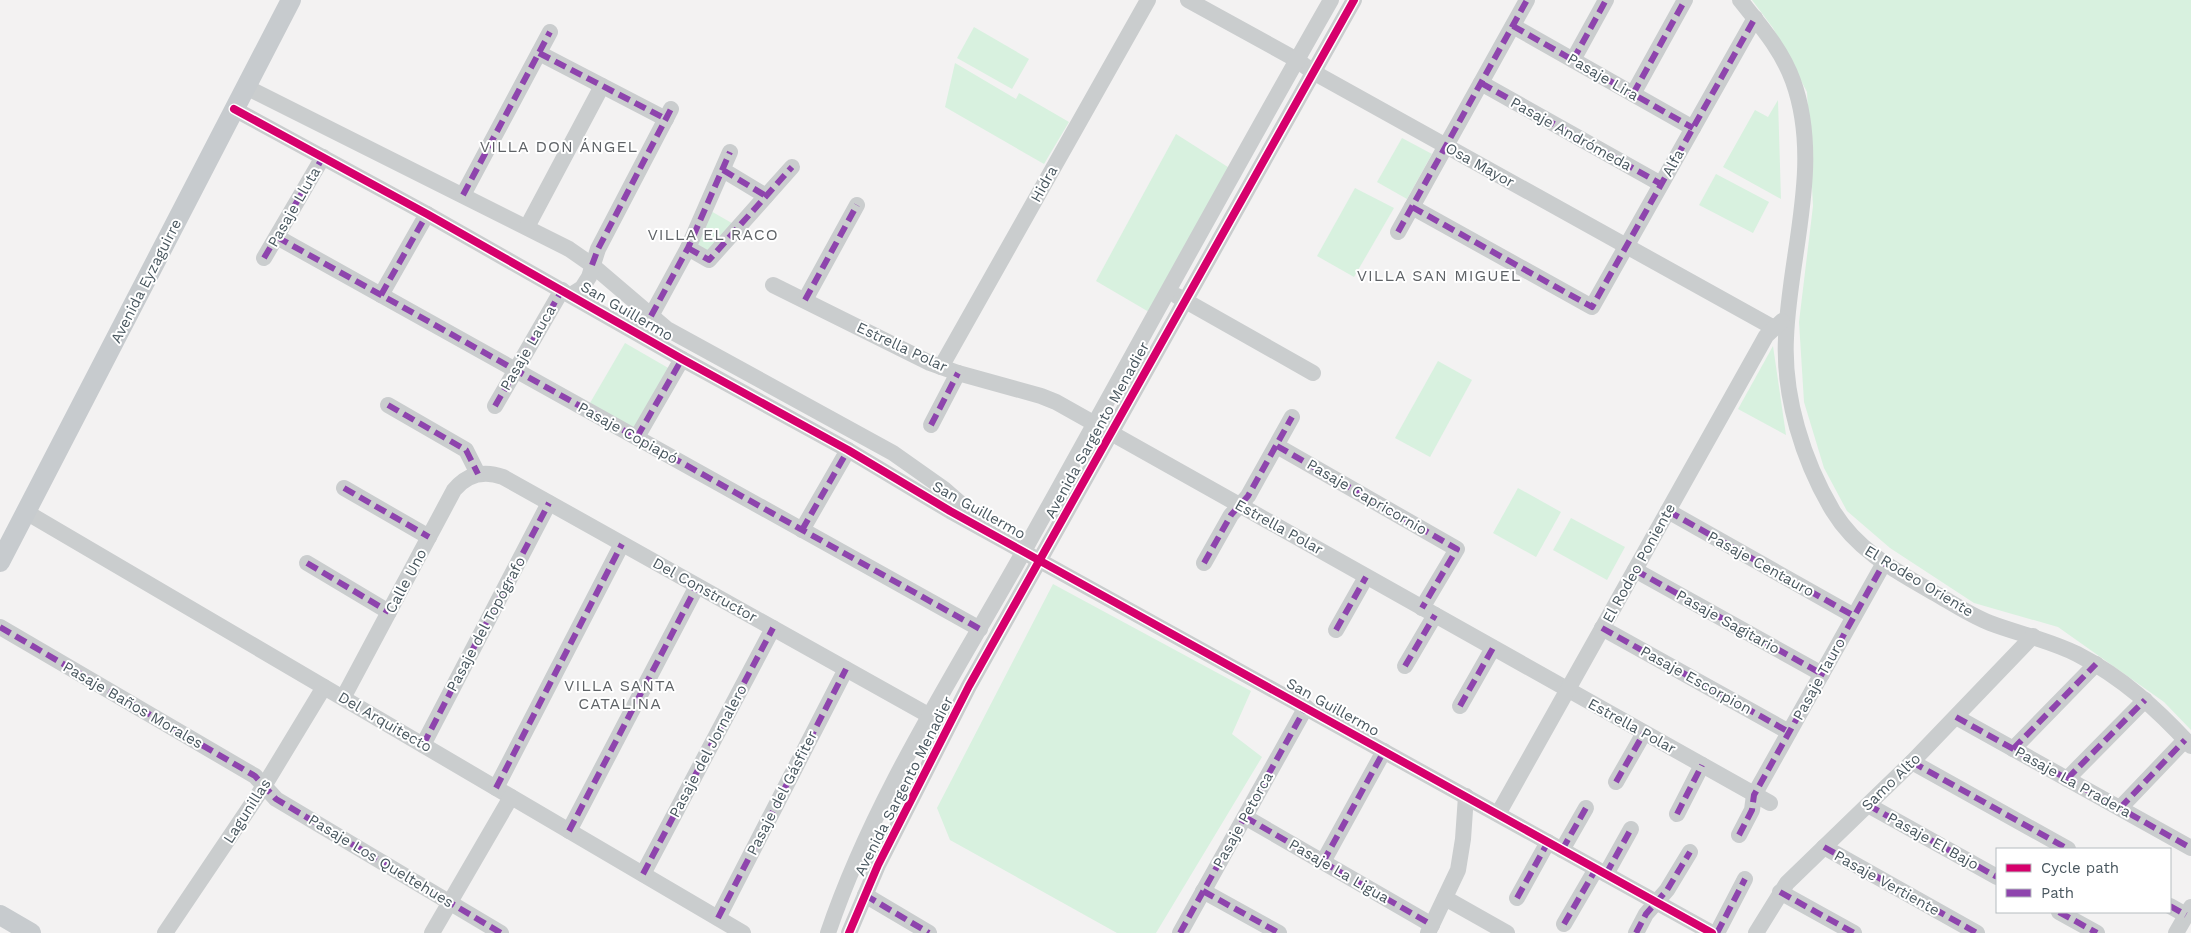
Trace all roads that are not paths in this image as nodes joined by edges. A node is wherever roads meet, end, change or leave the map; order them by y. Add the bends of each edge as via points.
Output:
1 (291, 0) edge
2 (1148, 0) edge
3 (1188, 0) edge
4 (1331, 0) edge
5 (1354, 0) edge
6 (1527, 0) edge
7 (1606, 0) edge
8 (1685, 0) edge
9 (1740, 0) edge
10 (1755, 18) junction
11 (1513, 26) junction
12 (550, 32) dead end
13 (539, 53) junction
14 (1297, 60) junction
15 (1573, 60) junction
16 (1313, 72) junction
17 (1481, 83) junction
18 (602, 86) junction
19 (246, 87) junction
20 (1633, 94) junction
21 (234, 109) junction
22 (1693, 128) junction
23 (1446, 146) junction
24 (730, 152) dead end
25 (324, 157) junction
26 (792, 167) dead end
27 (722, 170) junction
28 (1661, 184) junction
29 (463, 195) junction
30 (766, 196) junction
31 (857, 205) dead end
32 (1412, 207) junction
33 (427, 214) junction
34 (527, 227) junction
35 (1398, 232) dead end
36 (277, 237) junction
37 (1626, 246) junction
38 (688, 248) junction
39 (264, 258) dead end
40 (592, 265) junction
41 (773, 284) dead end
42 (1169, 291) junction
43 (566, 292) junction
44 (380, 294) junction
45 (805, 300) junction
46 (1186, 300) junction
47 (651, 316) junction
48 (1788, 318) junction
49 (1774, 328) junction
50 (682, 359) junction
51 (941, 367) junction
52 (515, 369) junction
53 (1313, 372) dead end
54 (958, 373) junction
55 (388, 404) dead end
56 (495, 406) dead end
57 (1292, 417) dead end
58 (1095, 424) junction
59 (931, 425) dead end
60 (1111, 433) junction
61 (637, 437) junction
62 (1277, 446) junction
63 (848, 450) junction
64 (478, 474) junction
65 (344, 488) dead end
66 (549, 503) junction
67 (1240, 506) junction
68 (1668, 511) junction
69 (26, 512) junction
70 (802, 530) junction
71 (429, 537) junction
72 (1001, 538) junction
73 (622, 544) junction
74 (1024, 551) junction
75 (1040, 560) junction
76 (0, 562) edge
77 (307, 563) dead end
78 (1204, 563) dead end
79 (1884, 563) junction
80 (1635, 570) junction
81 (1366, 577) junction
82 (697, 586) junction
83 (1428, 611) junction
84 (389, 612) junction
85 (1854, 616) junction
86 (0, 628) edge
87 (772, 628) junction
88 (1602, 628) junction
89 (980, 629) junction
90 (1336, 630) dead end
91 (2033, 636) junction
92 (1493, 648) junction
93 (2096, 664) junction
94 (1405, 666) dead end
95 (846, 669) junction
96 (1822, 674) junction
97 (324, 687) junction
98 (1568, 690) junction
99 (343, 698) junction
100 (2145, 700) junction
101 (1460, 706) dead end
102 (1306, 707) junction
103 (930, 716) junction
104 (1956, 717) junction
105 (1789, 732) junction
106 (1644, 733) junction
107 (2188, 743) edge
108 (423, 745) junction
109 (2013, 749) junction
110 (1384, 751) junction
111 (1912, 762) junction
112 (1702, 765) junction
113 (2067, 779) junction
114 (1616, 782) dead end
115 (264, 786) junction
116 (496, 788) junction
117 (1754, 794) junction
118 (1466, 796) junction
119 (512, 797) junction
120 (1770, 804) dead end
121 (1868, 804) junction
122 (1586, 808) dead end
123 (2120, 808) junction
124 (1498, 814) junction
125 (1677, 814) dead end
126 (1245, 817) junction
127 (1631, 829) dead end
128 (570, 831) junction
129 (1739, 835) dead end
130 (1555, 846) junction
131 (1824, 847) junction
132 (2066, 848) edge
133 (2191, 848) edge
134 (1690, 852) dead end
135 (1323, 862) junction
136 (1601, 872) junction
137 (643, 874) junction
138 (1996, 876) edge
139 (1745, 879) dead end
140 (1203, 891) junction
141 (1780, 892) junction
142 (865, 895) junction
143 (1445, 898) junction
144 (1517, 898) dead end
145 (450, 902) junction
146 (1656, 902) junction
147 (2171, 906) edge
148 (2189, 911) edge
149 (2061, 913) edge
150 (0, 915) edge
151 (718, 918) junction
152 (1564, 924) dead end
153 (1430, 929) edge
154 (1707, 932) edge
155 (31, 933) edge
156 (165, 933) edge
157 (432, 933) edge
158 (501, 933) edge
159 (743, 933) edge
160 (828, 933) edge
161 (849, 933) edge
162 (929, 933) edge
163 (1180, 933) edge
164 (1279, 933) edge
165 (1507, 933) edge
166 (1636, 933) edge
167 (1756, 933) edge
168 (1854, 933) edge
169 (1977, 933) edge
170 (2097, 933) edge
171 (2176, 933) edge

1 - 19 main road, Avenida Eyzaguirre
2 - 51 street, Hidra
3 - 14 street, Osa Mayor
4 - 14 street, Avenida Sargento Menadier
5 - 16 street, Avenida Sargento Menadier
6 - 11 street
7 - 15 street
8 - 20 street
9 - 10 street, El Rodeo Oriente
10 - 22 street, Alfa
10 - 48 street, El Rodeo Oriente via 1788,68 1796,90 1804,136 1804,175
11 - 15 street, Pasaje Lira
11 - 17 street
12 - 13 street
13 - 18 street
13 - 29 street
14 - 16 street, Osa Mayor
14 - 42 street, Avenida Sargento Menadier
15 - 20 street, Pasaje Lira
16 - 23 street, Osa Mayor
16 - 46 street, Avenida Sargento Menadier
17 - 23 street
17 - 28 street, Pasaje Andrómeda
18 - 34 street
18 - 40 street, Pasaje Lauca via 668,114
19 - 21 main road, Avenida Eyzaguirre
19 - 29 street, San Guillermo
20 - 22 street, Pasaje Lira
21 - 25 street, San Guillermo
21 - 69 main road, Avenida Eyzaguirre
22 - 28 street, Alfa
23 - 32 street
23 - 37 street, Osa Mayor
24 - 27 street
25 - 33 street, San Guillermo
25 - 36 street, Pasaje Lluta
26 - 30 street
27 - 30 street
27 - 38 street
28 - 37 street, Alfa
29 - 34 street, San Guillermo
30 - 38 street via 709,260
31 - 45 street
32 - 35 street
32 - 37 street, Alfa via 1592,307
33 - 43 street, San Guillermo
33 - 44 street
34 - 40 street, San Guillermo
36 - 39 street, Pasaje Lluta
36 - 44 street, Pasaje Copiapó
37 - 49 street, Osa Mayor
38 - 47 street
40 - 43 street, Pasaje Lauca via 586,283
40 - 47 street, San Guillermo
41 - 45 street, Estrella Polar
42 - 46 street
42 - 58 street, Avenida Sargento Menadier
43 - 50 street, San Guillermo
43 - 52 street, Pasaje Lauca
44 - 52 street, Pasaje Copiapó
45 - 51 street, Estrella Polar
46 - 53 street
46 - 60 street, Avenida Sargento Menadier
47 - 72 street, San Guillermo via 682,338 901,458 944,488
48 - 49 street, El Rodeo Poniente
48 - 79 street, El Rodeo Oriente via 1785,352 1788,388 1813,469 1832,509 1849,534
49 - 68 street, El Rodeo Poniente via 1761,345
50 - 61 street
50 - 63 street, San Guillermo
51 - 54 street, Estrella Polar
52 - 56 street, Pasaje Lauca
52 - 61 street, Pasaje Copiapó
54 - 58 street, Estrella Polar via 1041,396
54 - 59 street
55 - 64 street via 466,450
57 - 62 street
58 - 60 street, Estrella Polar
58 - 74 street, Avenida Sargento Menadier
60 - 67 street, Estrella Polar
60 - 75 street, Avenida Sargento Menadier
61 - 70 street, Pasaje Copiapó
62 - 67 street
62 - 83 street, Pasaje Capricornio via 1457,549
63 - 70 street
63 - 72 street, San Guillermo
64 - 66 street, Del Constructor via 503,477
64 - 71 street, Calle Uno via 465,479 454,490
65 - 71 street
66 - 73 street, Del Constructor
66 - 108 street, Pasaje del Topógrafo
67 - 78 street via 1231,515
67 - 81 street, Estrella Polar
68 - 80 street, El Rodeo Poniente
68 - 85 street, Pasaje Centauro
69 - 76 main road, Avenida Eyzaguirre
69 - 97 street, Del Arquitecto
70 - 89 street, Pasaje Copiapó
71 - 84 street, Calle Uno
72 - 74 street, San Guillermo
73 - 82 street, Del Constructor
73 - 116 street
74 - 75 street, San Guillermo
74 - 89 street, Avenida Sargento Menadier
75 - 102 street, San Guillermo
75 - 142 street, Avenida Sargento Menadier via 969,686
77 - 84 street
79 - 85 street, Pasaje Tauro
79 - 91 street, El Rodeo Oriente via 1986,621
80 - 88 street, El Rodeo Poniente
80 - 96 street, Pasaje Sagitario
81 - 83 street, Estrella Polar
81 - 90 street
82 - 87 street, Del Constructor
82 - 128 street
83 - 92 street, Estrella Polar
83 - 94 street
84 - 99 street, Calle Uno
85 - 96 street, Pasaje Tauro
86 - 115 street, Pasaje Baños Morales via 255,776
87 - 95 street, Del Constructor
87 - 137 street, Pasaje del Jornalero
88 - 98 street, El Rodeo Poniente
88 - 105 street, Pasaje Escorpion
89 - 103 street, Avenida Sargento Menadier
91 - 93 street, El Rodeo Oriente
91 - 104 street, Samo Alto
92 - 98 street, Estrella Polar
92 - 101 street
93 - 100 street, El Rodeo Oriente
93 - 109 street
95 - 103 street, Del Constructor
95 - 151 street, Pasaje del Gásfiter
96 - 105 street, Pasaje Tauro
97 - 99 street, Del Arquitecto
97 - 115 street, Lagunillas
98 - 106 street, Estrella Polar
98 - 124 street, El Rodeo Poniente
99 - 108 street, Del Arquitecto
100 - 107 street, El Rodeo Oriente
100 - 113 street
102 - 110 street, San Guillermo
102 - 126 street, Pasaje Petorca
103 - 160 street, Avenida Sargento Menadier via 861,850
104 - 109 street, Pasaje La Pradera
104 - 111 street, Samo Alto
105 - 117 street, Pasaje Tauro
106 - 112 street, Estrella Polar
106 - 114 street
107 - 123 street
108 - 116 street, Del Arquitecto
109 - 113 street, Pasaje La Pradera
110 - 118 street, San Guillermo
110 - 135 street
111 - 121 street, Samo Alto
111 - 132 street
112 - 117 street, Estrella Polar
112 - 125 street
113 - 123 street, Pasaje La Pradera
115 - 145 street, Pasaje Los Queltehues via 276,799
115 - 156 street, Lagunillas
116 - 119 street, Del Arquitecto
117 - 120 street, Estrella Polar
117 - 129 street, Pasaje Tauro via 1752,810
118 - 124 street, San Guillermo
118 - 143 street via 1458,870
119 - 128 street, Del Arquitecto
119 - 145 street
121 - 131 street, Samo Alto
121 - 138 street, Pasaje El Bajo
122 - 130 street
123 - 133 street, Pasaje La Pradera
124 - 130 street, San Guillermo
126 - 135 street, Pasaje La Ligua
126 - 140 street, Pasaje Petorca
127 - 136 street
128 - 137 street, Del Arquitecto
130 - 136 street, San Guillermo
130 - 144 street
131 - 141 street, Samo Alto
131 - 169 street, Pasaje Vertiente
134 - 146 street
135 - 153 street, Pasaje La Ligua
136 - 146 street, San Guillermo
136 - 152 street
137 - 151 street, Del Arquitecto
139 - 154 street
140 - 163 street, Pasaje Petorca
140 - 164 street
141 - 167 street, Samo Alto
141 - 168 street
142 - 161 street, Avenida Sargento Menadier
142 - 162 street
143 - 153 street
143 - 165 street
145 - 157 street
145 - 158 street, Pasaje Los Queltehues
146 - 154 street, San Guillermo
146 - 166 street
147 - 148 street
148 - 171 street
149 - 170 street
150 - 155 main road
151 - 159 street, Del Arquitecto

